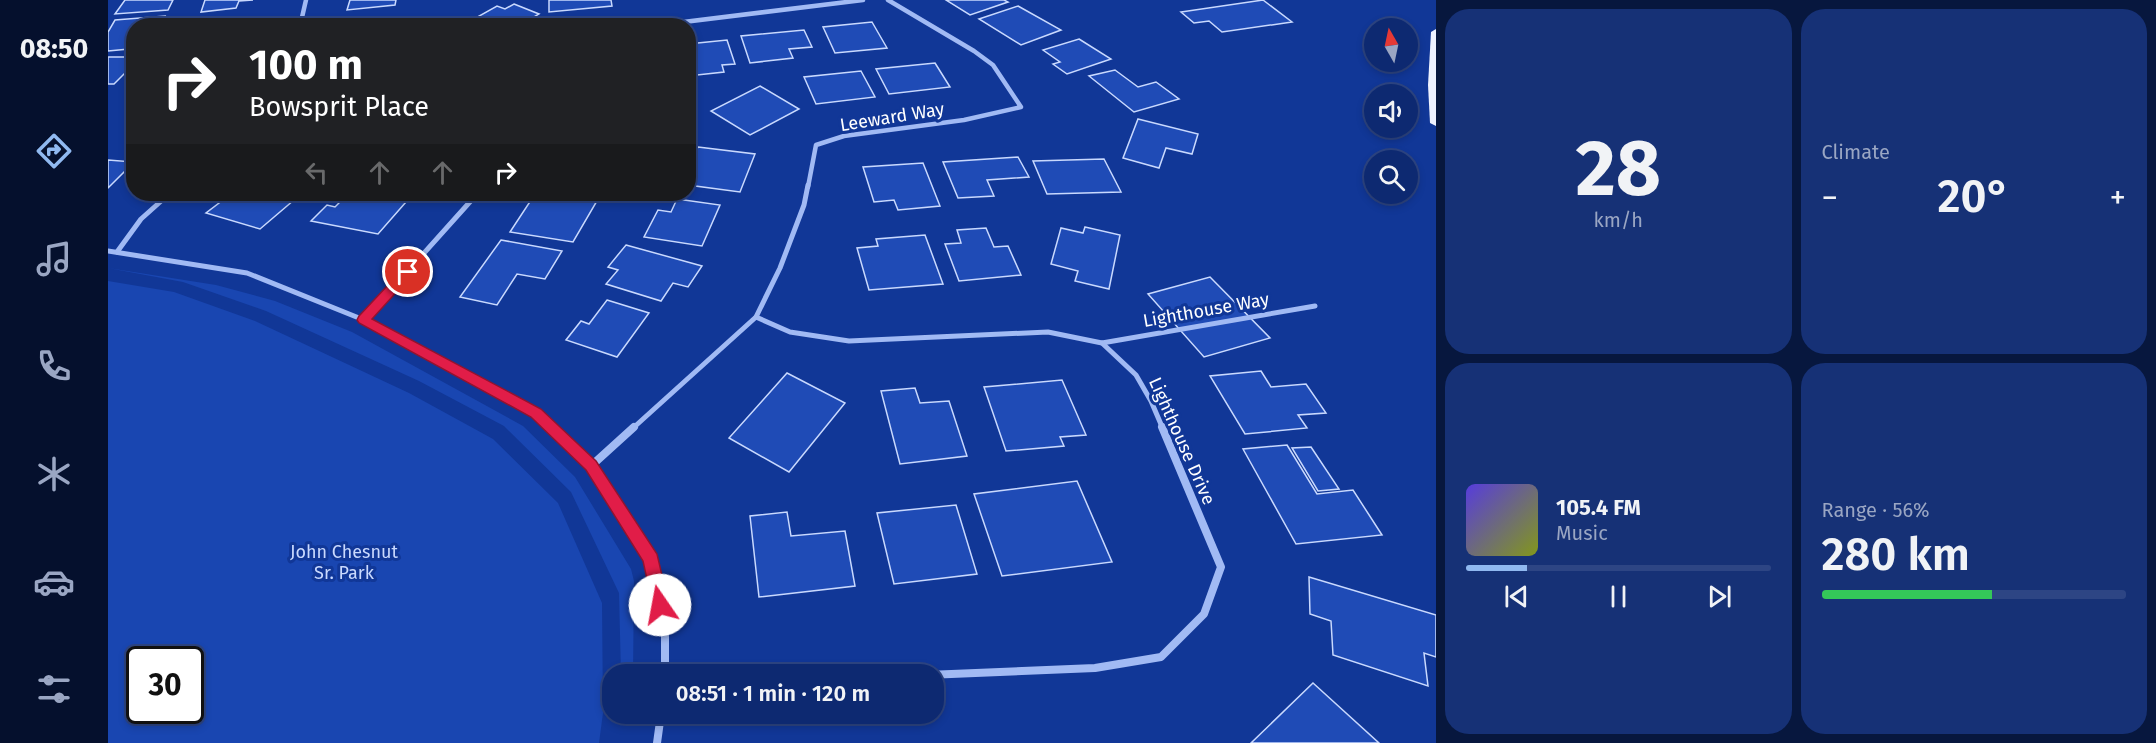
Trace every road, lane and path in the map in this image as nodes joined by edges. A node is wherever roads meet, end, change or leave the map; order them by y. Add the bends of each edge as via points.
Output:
1 (306, 0) edge
2 (862, 0) edge
3 (888, 0) edge
4 (302, 18) edge
5 (696, 20) edge
6 (1436, 32) edge
7 (1436, 123) edge
8 (162, 201) edge
9 (471, 201) edge
10 (108, 251) edge
11 (117, 252) junction
12 (1315, 306) dead end
13 (756, 317) junction
14 (364, 320) junction
15 (1102, 343) junction
16 (591, 465) junction
17 (665, 664) edge
18 (944, 674) edge
19 (660, 724) edge
20 (657, 743) edge

1 - 4 street
2 - 5 street
3 - 13 street, Leeward Way via 993,65 1021,106 964,120 844,136 816,145 804,205
6 - 7 main road via 1432,85
8 - 11 street via 141,219
9 - 14 street
10 - 11 street
11 - 14 street via 247,273
12 - 15 street, Lighthouse Way
13 - 15 street via 790,332 849,341 1048,332
13 - 16 street, Leeward Way
14 - 16 street via 536,413
15 - 18 street, Lighthouse Drive via 1136,375 1151,401 1221,567 1204,614 1161,657 1095,668
16 - 17 street via 651,559 665,628
19 - 20 street

